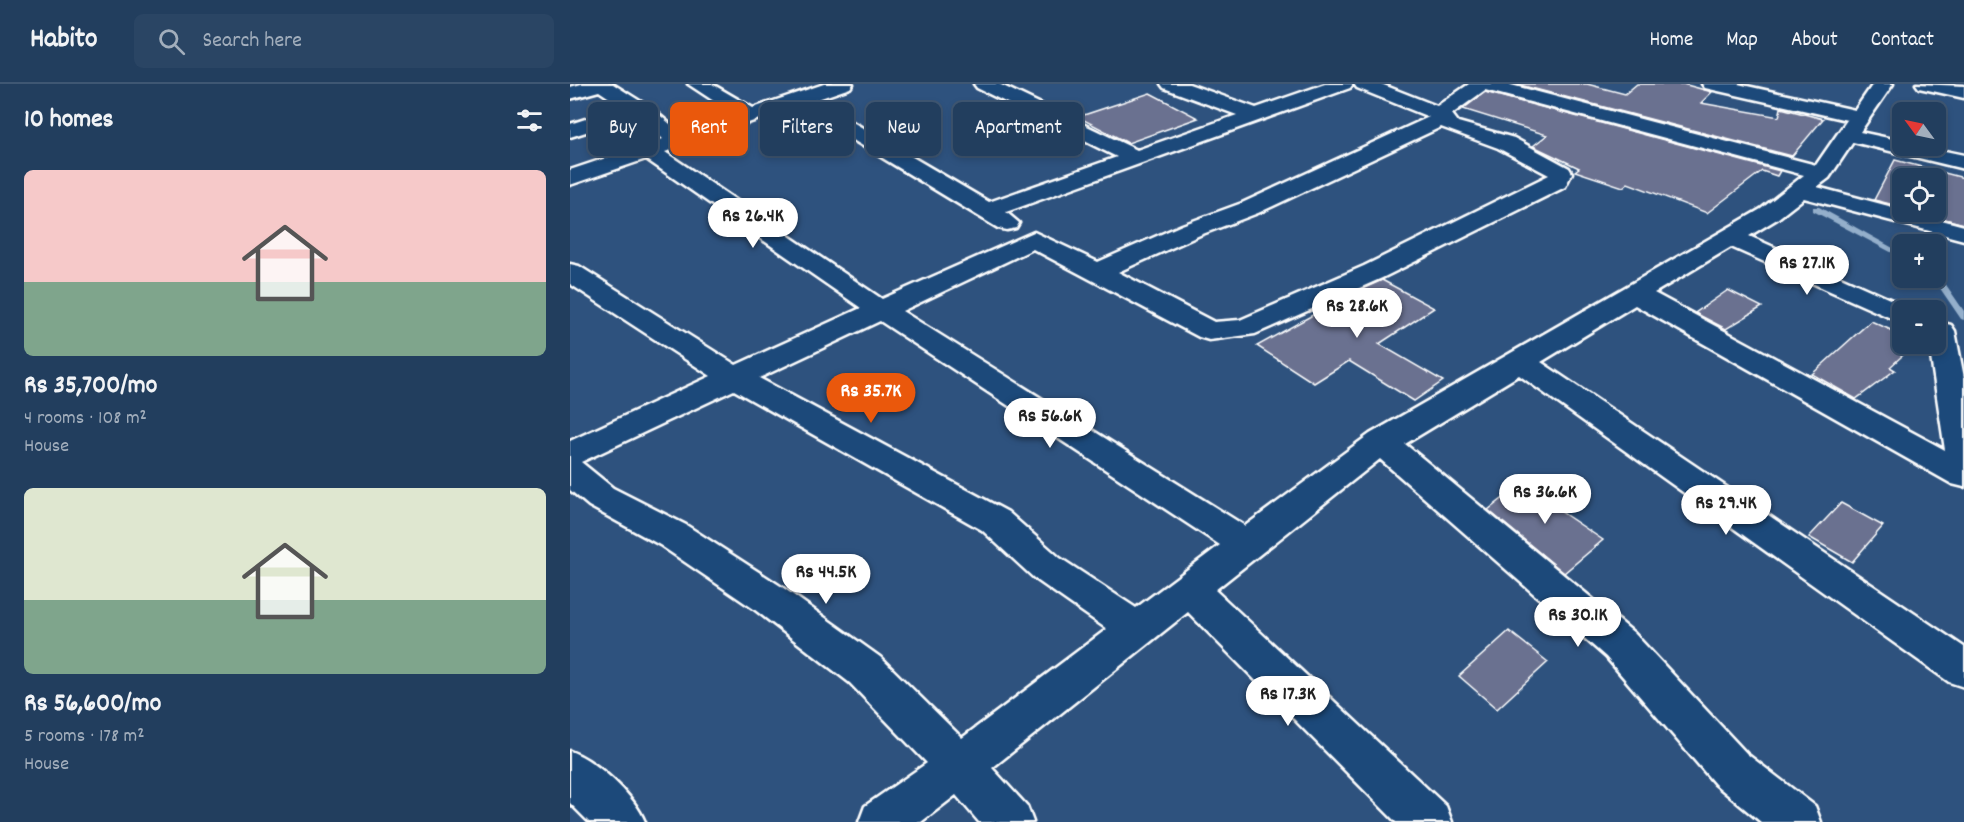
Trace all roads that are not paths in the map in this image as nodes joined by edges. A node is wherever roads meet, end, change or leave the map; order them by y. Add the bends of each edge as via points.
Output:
1 (600, 84) edge
2 (698, 84) edge
3 (843, 84) edge
4 (984, 84) edge
5 (1172, 84) edge
6 (1343, 84) edge
7 (1364, 84) edge
8 (1483, 84) edge
9 (1712, 84) edge
10 (1883, 84) edge
11 (1926, 84) edge
12 (809, 92) edge
13 (1964, 92) edge
14 (570, 93) edge
15 (627, 102) edge
16 (1256, 115) junction
17 (751, 116) junction
18 (1441, 116) junction
19 (748, 117) edge
20 (588, 124) edge
21 (658, 125) edge
22 (1854, 126) junction
23 (570, 130) edge
24 (670, 135) edge
25 (634, 156) edge
26 (656, 156) edge
27 (1136, 158) junction
28 (1964, 162) edge
29 (570, 178) edge
30 (1810, 182) junction
31 (988, 211) junction
32 (1964, 233) edge
33 (1730, 237) junction
34 (1034, 239) junction
35 (570, 272) edge
36 (1097, 272) junction
37 (1634, 293) junction
38 (881, 310) junction
39 (1892, 310) edge
40 (1945, 354) edge
41 (1520, 361) junction
42 (735, 378) junction
43 (1382, 442) junction
44 (570, 454) edge
45 (1964, 467) edge
46 (570, 471) edge
47 (1964, 475) edge
48 (1247, 545) junction
49 (1189, 589) junction
50 (1137, 629) junction
51 (1964, 669) edge
52 (960, 766) junction
53 (570, 772) edge
54 (622, 822) edge
55 (882, 822) edge
56 (1010, 822) edge
57 (1429, 822) edge
58 (1798, 822) edge

1 - 14 street
1 - 15 street
2 - 17 street
3 - 12 street
4 - 27 street
5 - 16 street
6 - 16 street
7 - 18 street
8 - 18 street
8 - 30 street
9 - 22 street
10 - 22 street
11 - 13 street
12 - 17 street
12 - 31 street
16 - 27 street
17 - 19 street
18 - 36 street via 1250,207
18 - 36 street via 1451,126 1506,143 1561,173 1557,182 1373,272 1245,328 1209,331
20 - 23 street
21 - 24 street
22 - 28 street
22 - 30 street
25 - 29 street
26 - 38 street
27 - 31 street
30 - 32 street
30 - 33 street
31 - 34 street
33 - 37 street
33 - 39 street
34 - 36 street
34 - 38 street
35 - 42 street
37 - 41 street
37 - 47 street
38 - 42 street
38 - 48 street
40 - 45 street
41 - 43 street
41 - 51 street
42 - 44 street
42 - 50 street via 995,521 1047,568
43 - 48 street
43 - 58 street via 1620,645 1731,769
46 - 52 street via 601,497 673,535 768,598 865,670
48 - 49 street
49 - 50 street
49 - 57 street
50 - 52 street
52 - 55 street
52 - 56 street
53 - 54 street

